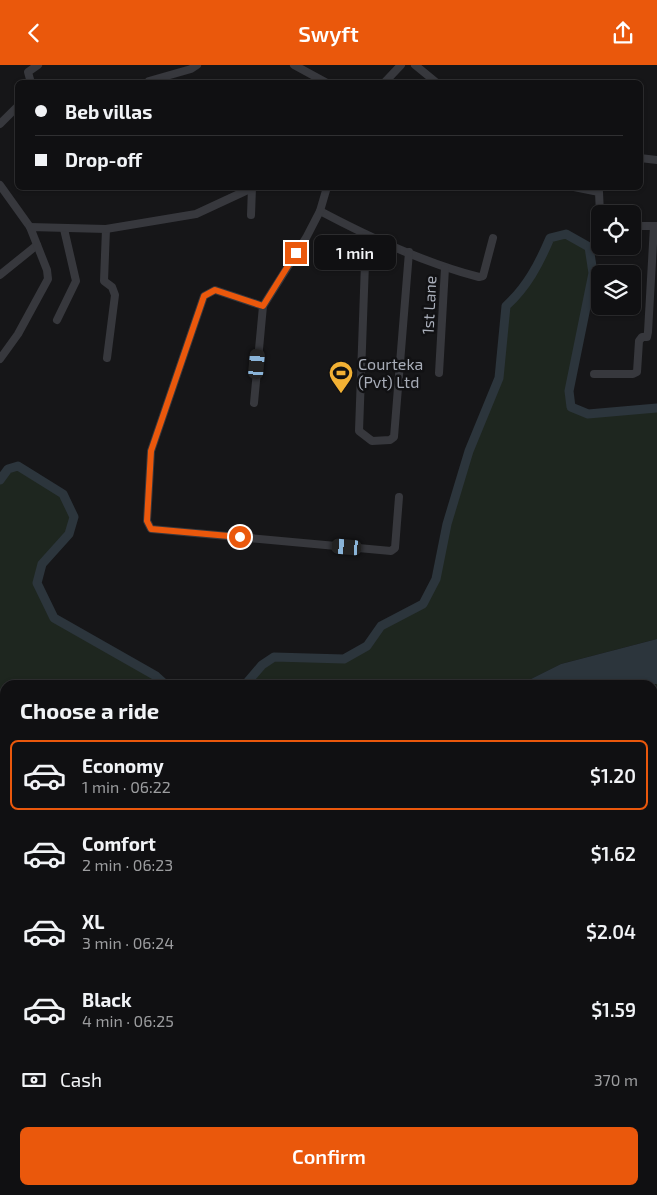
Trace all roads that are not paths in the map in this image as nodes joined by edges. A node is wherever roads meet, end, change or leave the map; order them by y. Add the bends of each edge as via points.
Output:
1 (38, 65) edge
2 (196, 65) edge
3 (294, 65) edge
4 (401, 65) edge
5 (415, 65) edge
6 (30, 80) edge
7 (153, 80) edge
8 (320, 80) edge
9 (387, 80) edge
10 (433, 80) edge
11 (15, 109) edge
12 (0, 125) edge
13 (643, 158) edge
14 (657, 160) edge
15 (0, 185) edge
16 (246, 190) edge
17 (252, 190) edge
18 (326, 190) edge
19 (593, 190) edge
20 (600, 205) edge
21 (320, 211) junction
22 (251, 215) dead end
23 (641, 226) edge
24 (656, 226) edge
25 (30, 227) junction
26 (64, 229) junction
27 (106, 229) junction
28 (366, 235) junction
29 (493, 238) dead end
30 (37, 245) junction
31 (409, 253) junction
32 (444, 268) junction
33 (0, 275) edge
34 (263, 306) junction
35 (57, 320) dead end
36 (107, 358) dead end
37 (0, 359) edge
38 (438, 373) dead end
39 (594, 374) dead end
40 (254, 403) dead end
41 (399, 497) dead end

1 - 6 street via 28,72
2 - 7 street
3 - 8 street
4 - 9 street
5 - 10 street
11 - 12 street
13 - 14 street
15 - 25 street
16 - 27 street via 196,214
17 - 22 street
18 - 21 street
19 - 20 street via 599,191
21 - 28 street
21 - 34 street
23 - 24 street
24 - 39 street via 648,332 647,337 638,341 637,371 632,374
25 - 26 street
25 - 30 street
26 - 27 street
26 - 35 street via 76,281
27 - 36 street via 104,281 112,287 115,295
28 - 31 street
28 - 31 street via 358,431 372,441 394,437
29 - 32 street via 484,276
30 - 33 street
30 - 37 street via 48,279 18,335
31 - 32 street
32 - 38 street, 1st Lane
34 - 40 street
34 - 41 street via 215,290 204,296 151,451 148,525 151,529 391,551 395,548

